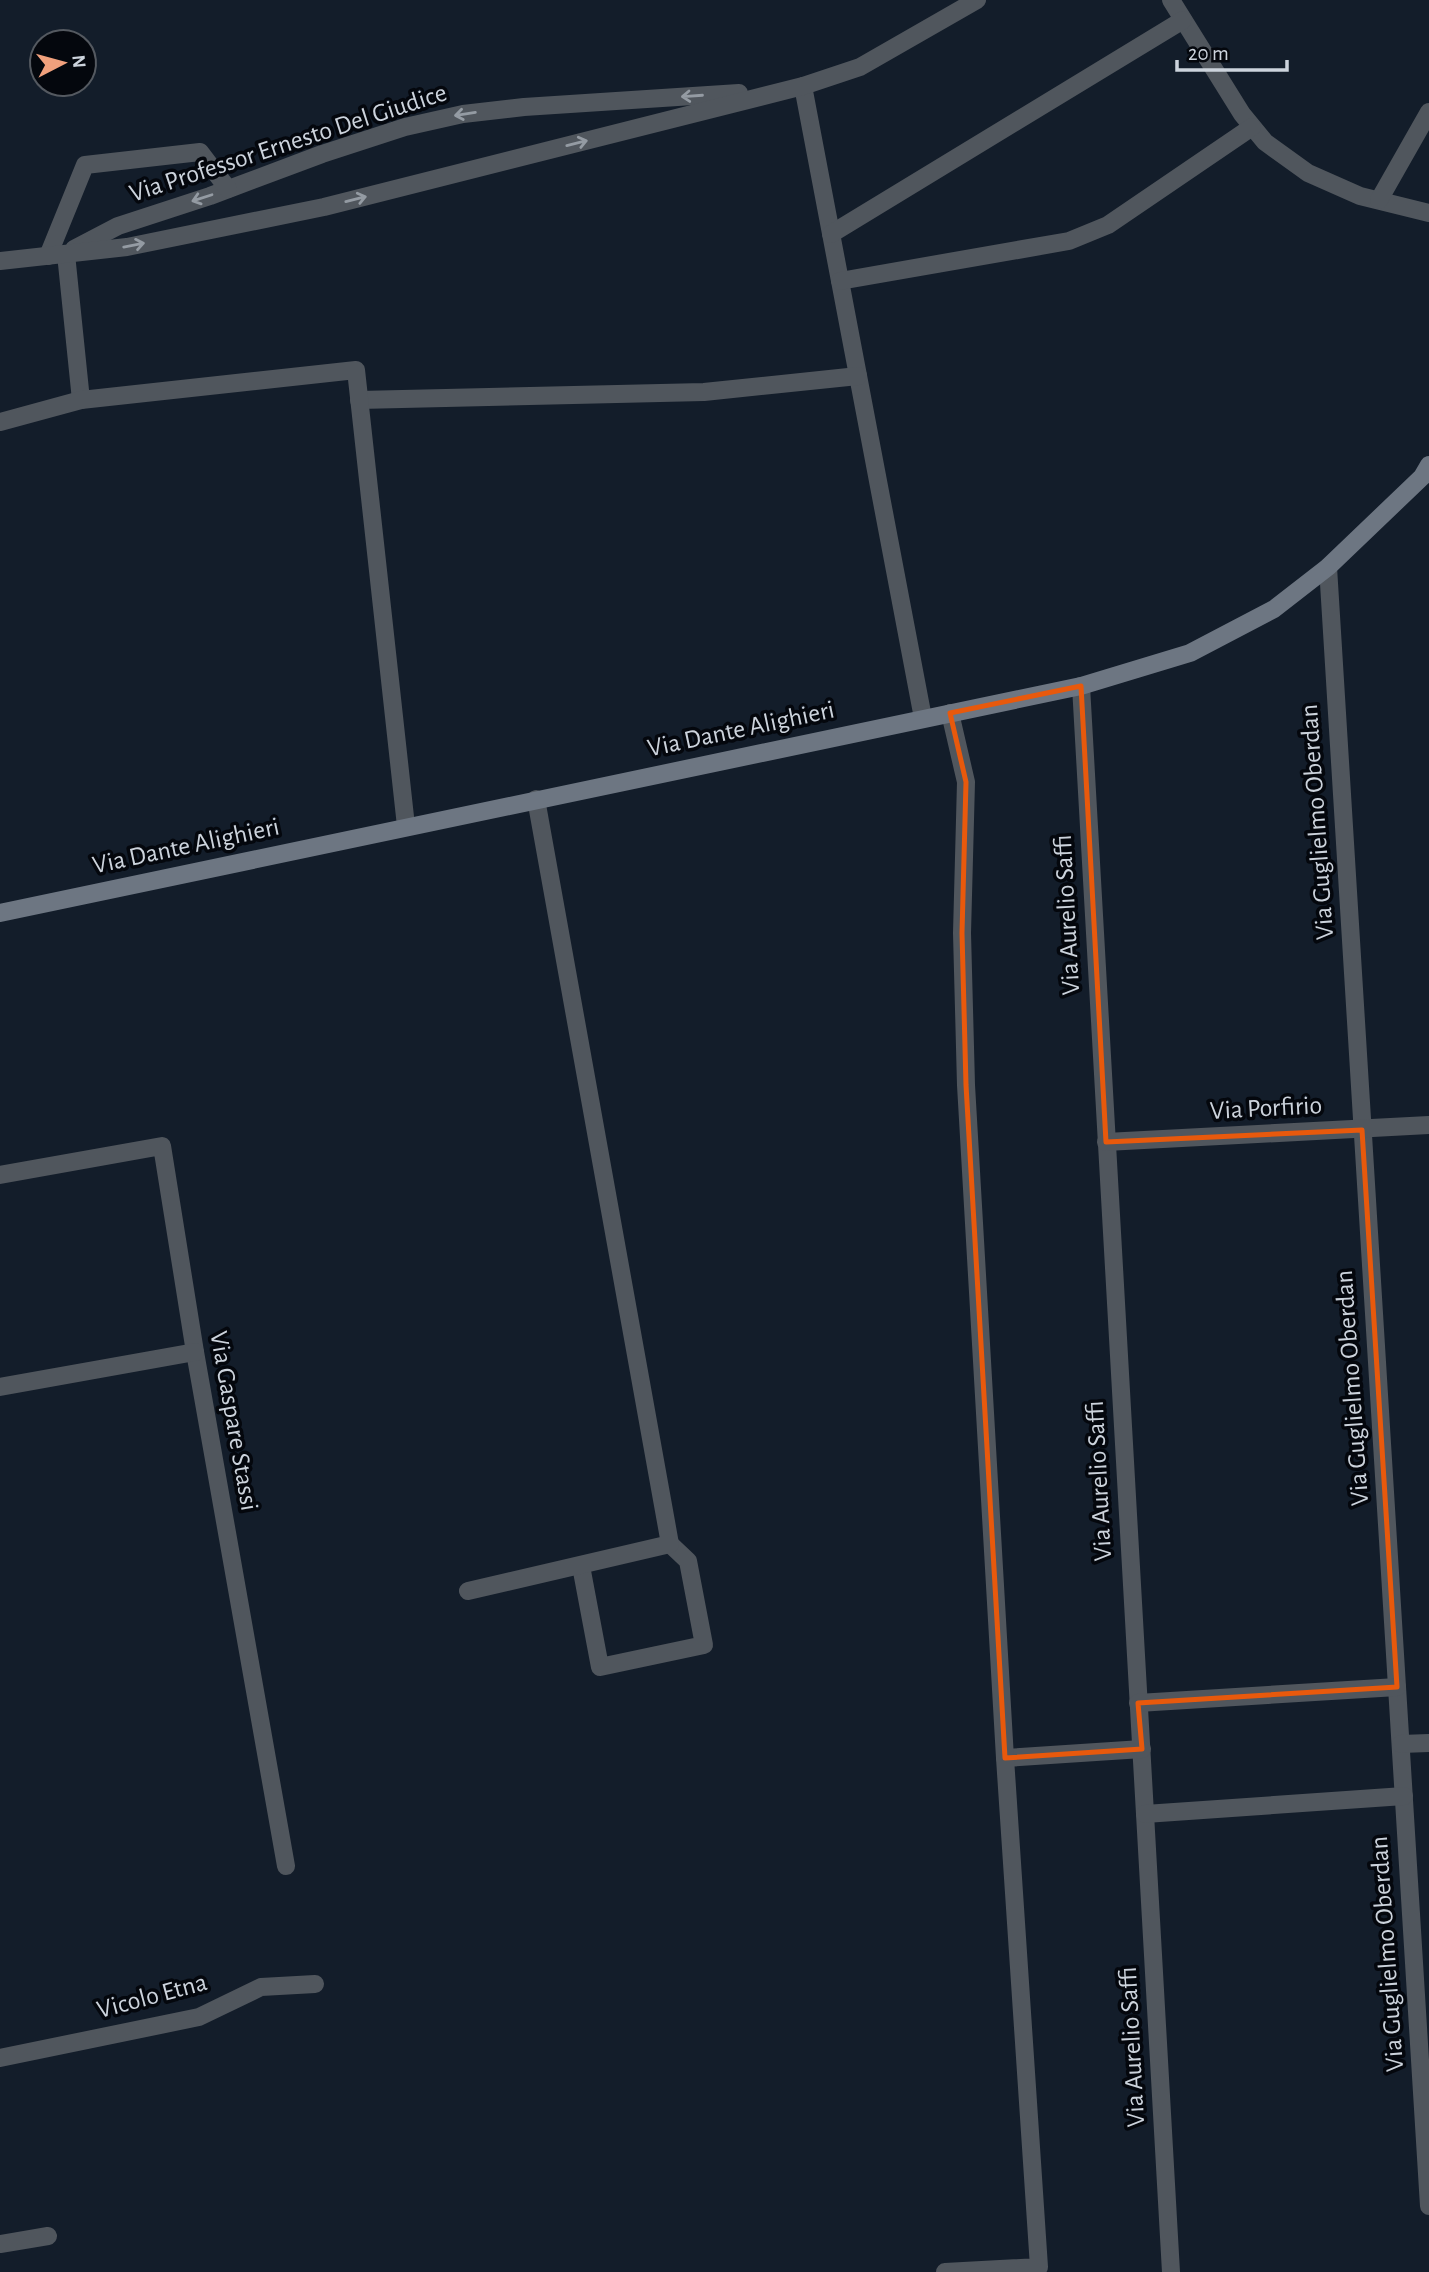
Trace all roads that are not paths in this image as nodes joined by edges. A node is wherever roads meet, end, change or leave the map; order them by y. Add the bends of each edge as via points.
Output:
1 (977, 0) edge
2 (1171, 0) edge
3 (1184, 20) junction
4 (803, 86) junction
5 (784, 90) junction
6 (1429, 111) edge
7 (1252, 127) junction
8 (228, 189) junction
9 (1378, 200) junction
10 (1429, 213) edge
11 (831, 234) junction
12 (57, 255) junction
13 (0, 261) edge
14 (840, 281) junction
15 (858, 376) junction
16 (81, 400) junction
17 (359, 400) junction
18 (0, 422) edge
19 (1429, 465) edge
20 (1328, 567) junction
21 (1081, 686) junction
22 (950, 713) junction
23 (923, 718) junction
24 (536, 799) junction
25 (406, 826) junction
26 (0, 913) edge
27 (1429, 1125) edge
28 (1363, 1130) junction
29 (1107, 1142) junction
30 (0, 1175) edge
31 (195, 1352) junction
32 (0, 1387) edge
33 (670, 1544) junction
34 (581, 1566) junction
35 (468, 1591) dead end
36 (1397, 1687) junction
37 (1139, 1703) junction
38 (1429, 1743) edge
39 (1401, 1744) junction
40 (1142, 1749) junction
41 (1005, 1758) junction
42 (1404, 1796) junction
43 (1145, 1814) junction
44 (286, 1866) dead end
45 (315, 1984) dead end
46 (0, 2058) edge
47 (1429, 2207) edge
48 (48, 2236) dead end
49 (0, 2244) edge
50 (945, 2272) edge
51 (1171, 2272) edge

1 - 4 street, Via Professor Ernesto Del Giudice via 860,67
2 - 3 street
3 - 7 street
3 - 11 street
4 - 5 street, Via Professor Ernesto Del Giudice
4 - 11 street
5 -> 8 street, Via Professor Ernesto Del Giudice via 463,114 405,127
12 -> 5 street, Via Professor Ernesto Del Giudice via 127,247 324,207
6 - 9 street
7 - 9 street via 1308,173
7 - 14 street via 1108,225 1069,241
8 -> 12 street, Via Professor Ernesto Del Giudice via 118,226
8 - 12 street via 200,152 85,165
9 - 10 street
11 - 14 street
12 - 13 street, Via Professor Ernesto Del Giudice
12 - 16 street
14 - 15 street
15 - 17 street via 704,392
15 - 23 street
16 - 17 street via 356,369
16 - 18 street
17 - 25 street
19 - 20 main road, Via Dante Alighieri
20 - 21 main road, Via Dante Alighieri via 1273,609 1189,653
20 - 28 street, Via Guglielmo Oberdan
21 - 22 main road, Via Dante Alighieri
21 - 29 street, Via Aurelio Saffi
22 - 23 main road, Via Dante Alighieri
22 - 41 street via 967,782 962,933 966,1086
23 - 24 main road, Via Dante Alighieri
24 - 25 main road, Via Dante Alighieri
24 - 33 street
25 - 26 main road, Via Dante Alighieri
27 - 28 street, Via Porfirio
28 - 29 street, Via Porfirio
28 - 36 street, Via Guglielmo Oberdan
29 - 37 street, Via Aurelio Saffi
30 - 31 street, Via Gaspare Stassi via 162,1146
31 - 32 street
31 - 44 street, Via Gaspare Stassi
33 - 34 street
33 - 34 street via 688,1561 704,1645 600,1667
34 - 35 street
36 - 37 street
36 - 39 street, Via Guglielmo Oberdan
37 - 40 street, Via Aurelio Saffi
38 - 39 street
39 - 42 street, Via Guglielmo Oberdan
40 - 41 street
40 - 43 street, Via Aurelio Saffi
41 - 50 street via 1040,2267
42 - 43 street
42 - 47 street, Via Guglielmo Oberdan
43 - 51 street, Via Aurelio Saffi
45 - 46 street, Vicolo Etna via 261,1987 199,2017
48 - 49 street

